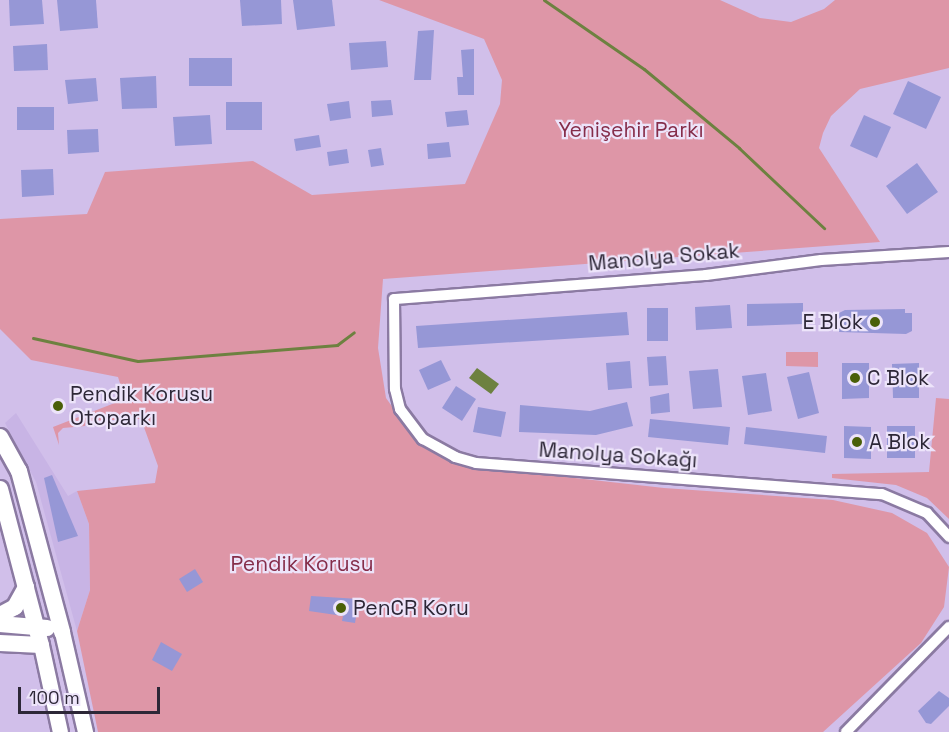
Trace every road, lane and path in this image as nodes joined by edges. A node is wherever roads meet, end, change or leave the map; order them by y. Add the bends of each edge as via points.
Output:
1 (945, 252) edge
2 (394, 299) joint
3 (0, 437) edge
4 (0, 489) edge
5 (949, 537) edge
6 (26, 587) junction
7 (0, 615) edge
8 (0, 624) edge
9 (37, 625) junction
10 (949, 627) edge
11 (62, 632) junction
12 (0, 643) edge
13 (40, 645) junction
14 (60, 732) edge
15 (85, 732) edge
16 (846, 732) edge

1 - 2 street, Manolya Sokak
2 - 5 street, Manolya Sokağı via 395,389 400,409 423,439 455,457 476,463 882,494 927,513
3 - 11 main road via 19,471
4 - 6 main road
6 - 7 main road via 15,607
6 - 9 main road
8 - 9 main road
9 - 11 main road
9 - 13 main road
10 - 16 street
11 - 13 main road
11 - 15 main road
12 - 13 main road
13 - 14 main road

